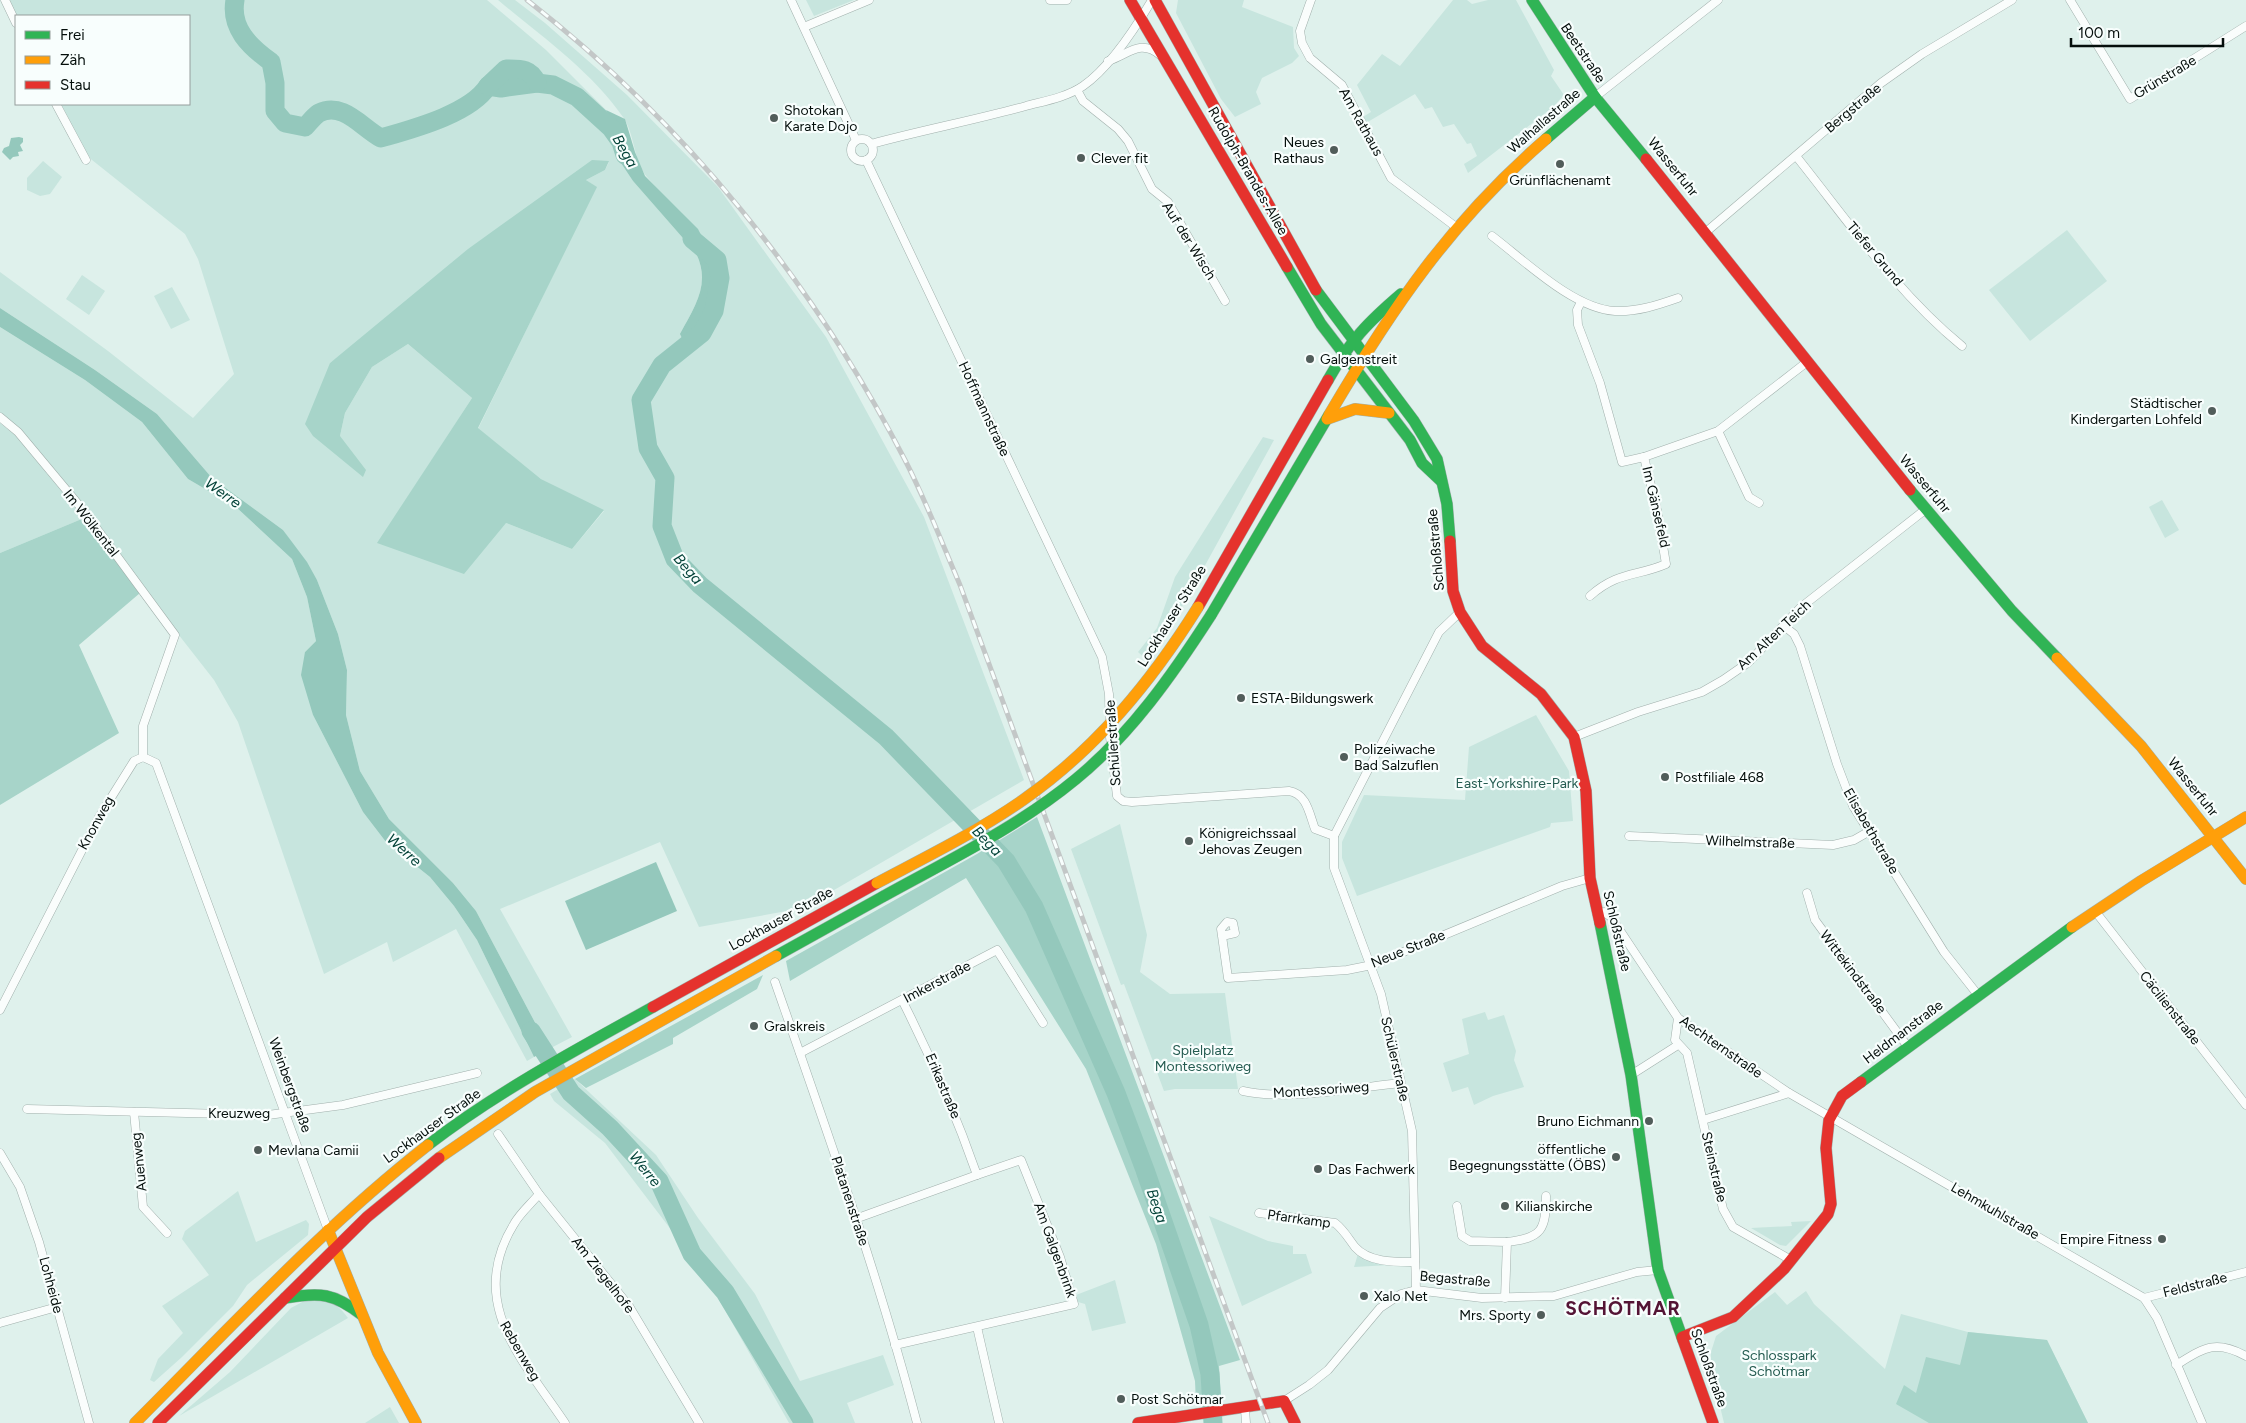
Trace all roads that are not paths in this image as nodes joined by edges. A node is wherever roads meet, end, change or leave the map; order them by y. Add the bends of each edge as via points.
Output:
1 (5, 0) edge
2 (791, 0) edge
3 (869, 0) edge
4 (1050, 0) edge
5 (1067, 0) edge
6 (1130, 0) edge
7 (1153, 0) edge
8 (1311, 0) edge
9 (1532, 0) edge
10 (1718, 0) edge
11 (2012, 0) edge
12 (2070, 0) edge
13 (1142, 18) junction
14 (15, 21) edge
15 (2246, 26) edge
16 (804, 27) junction
17 (1164, 56) junction
18 (1108, 62) junction
19 (1077, 90) junction
20 (1595, 97) junction
21 (57, 105) edge
22 (856, 140) junction
23 (871, 144) junction
24 (1796, 156) junction
25 (86, 160) dead end
26 (866, 160) junction
27 (1456, 227) junction
28 (1706, 232) junction
29 (1492, 236) dead end
30 (1411, 286) junction
31 (1678, 298) dead end
32 (1225, 301) dead end
33 (1581, 302) junction
34 (1352, 340) junction
35 (1962, 346) dead end
36 (1343, 354) junction
37 (1364, 355) junction
38 (1807, 362) junction
39 (1355, 371) junction
40 (1389, 413) junction
41 (0, 417) edge
42 (1327, 419) junction
43 (1718, 431) junction
44 (1644, 457) junction
45 (1441, 482) junction
46 (1759, 503) dead end
47 (1926, 509) junction
48 (1590, 596) dead end
49 (1460, 612) junction
50 (1784, 626) junction
51 (1102, 657) joint
52 (1574, 737) junction
53 (143, 757) junction
54 (2246, 817) edge
55 (1868, 832) junction
56 (1334, 836) junction
57 (1629, 836) dead end
58 (2213, 836) junction
59 (1590, 878) junction
60 (2246, 878) edge
61 (1807, 893) dead end
62 (2095, 911) junction
63 (1597, 914) junction
64 (1222, 936) dead end
65 (1372, 965) junction
66 (775, 982) dead end
67 (1978, 995) junction
68 (902, 1000) junction
69 (0, 1010) edge
70 (1678, 1018) junction
71 (1043, 1023) dead end
72 (1678, 1046) junction
73 (1908, 1046) junction
74 (800, 1053) junction
75 (477, 1074) dead end
76 (1631, 1075) junction
77 (1400, 1083) junction
78 (1243, 1091) dead end
79 (1789, 1093) junction
80 (2246, 1105) edge
81 (27, 1108) dead end
82 (134, 1112) junction
83 (285, 1112) junction
84 (1830, 1115) junction
85 (1703, 1120) junction
86 (498, 1134) dead end
87 (0, 1153) edge
88 (977, 1175) junction
89 (539, 1194) junction
90 (1546, 1196) dead end
91 (1457, 1206) dead end
92 (1259, 1213) dead end
93 (855, 1219) junction
94 (328, 1230) junction
95 (167, 1233) dead end
96 (1507, 1242) junction
97 (335, 1248) junction
98 (1791, 1260) junction
99 (1415, 1262) junction
100 (1658, 1270) junction
101 (2246, 1272) edge
102 (1416, 1290) junction
103 (285, 1298) junction
104 (1505, 1298) junction
105 (2144, 1298) junction
106 (57, 1307) junction
107 (362, 1316) junction
108 (0, 1323) edge
109 (977, 1327) junction
110 (1682, 1337) junction
111 (895, 1345) junction
112 (2246, 1356) edge
113 (2176, 1365) junction
114 (1284, 1401) junction
115 (1246, 1409) junction
116 (1174, 1420) edge
117 (88, 1423) edge
118 (135, 1423) edge
119 (158, 1423) edge
120 (416, 1423) edge
121 (566, 1423) edge
122 (699, 1423) edge
123 (917, 1423) edge
124 (999, 1423) edge
125 (1138, 1423) edge
126 (1246, 1423) edge
127 (1295, 1423) edge
128 (1713, 1423) edge
129 (2202, 1423) edge

1 - 14 street
2 - 16 street
3 - 16 street
4 - 5 street
6 - 13 main road, Rudolph-Brandes-Allee
7 - 13 street
7 - 34 main road, Rudolph-Brandes-Allee via 1306,274
8 - 27 street, Am Rathaus via 1300,31 1310,58 1342,85 1391,178
9 - 20 main road, Beetstraße
10 - 20 street, Walhallastraße
11 - 24 street, Bergstraße via 1888,78
12 - 15 street, Grünstraße via 2130,99
13 - 17 main road, Rudolph-Brandes-Allee
13 - 18 street
16 - 22 street
17 - 18 street via 1143,46
17 - 36 main road, Rudolph-Brandes-Allee via 1321,324
18 - 19 street
19 - 23 street via 1008,111
19 - 32 street, Auf der Wisch via 1082,102 1123,135 1152,189 1168,202
20 - 27 main road, Walhallastraße via 1510,170
20 - 28 main road, Wasserfuhr
21 - 25 street
22 - 23 street via 865,139
22 - 26 street via 851,147 852,155 858,160
23 - 26 street via 872,153
24 - 28 street, Bergstraße
24 - 35 street, Tiefer Grund via 1884,267 1938,326
26 - 51 street, Hoffmannstraße
27 - 30 main road, Walhallastraße
28 - 38 main road, Wasserfuhr
29 - 33 street
30 - 34 main road, Walhallastraße via 1378,312
30 - 37 main road, Walhallastraße
31 - 33 street via 1630,311 1600,309
33 - 44 street, Im Gänsefeld via 1577,310 1578,325 1600,383 1622,462
34 - 36 main road, Walhallastraße
34 - 37 main road, Schloßstraße
36 - 39 main road
36 - 94 main road, Lockhauser Straße, bridge via 1166,659 1105,731 1069,764 1005,811 524,1078 454,1125
37 - 39 main road, Walhallastraße
37 - 45 main road, Schloßstraße via 1428,442 1437,459
38 - 43 street, Im Gänsefeld
38 - 47 main road, Wasserfuhr
39 - 40 main road
39 - 42 main road
40 - 42 main road via 1355,409
40 - 45 main road via 1410,440 1422,463
41 - 53 street, Im Wölkental via 18,432 83,510 175,635 143,726
42 - 97 main road, bridge via 1211,615 1165,685 1109,748 1076,779 1010,825 535,1092 415,1176
43 - 44 street, Im Gänsefeld
43 - 46 street via 1749,497
44 - 48 street, Im Gänsefeld via 1666,564 1603,584
45 - 49 main road, Schloßstraße via 1448,510 1453,591
47 - 50 street, Am Alten Teich via 1800,608
47 - 58 main road, Wasserfuhr via 2012,611 2124,727
49 - 52 main road, Schloßstraße via 1482,646 1541,694
49 - 56 street, Schülerstraße via 1439,632
50 - 52 street, Am Alten Teich via 1749,662 1702,692
50 - 55 street, Elisabethstraße via 1794,634 1800,646 1847,793
51 - 56 street, Schülerstraße via 1109,694 1116,792 1123,801 1298,792 1315,828
52 - 59 main road, Schloßstraße via 1586,791
53 - 69 street, Knonweg via 134,761 99,817
53 - 83 street, Weinbergstraße via 156,764
54 - 58 main road, Heldmanstraße
55 - 57 street, Wilhelmstraße via 1854,840 1833,845
55 - 67 street, Elisabethstraße via 1944,952
56 - 65 street, Schülerstraße via 1334,868
58 - 60 main road, Wasserfuhr
58 - 62 main road, Heldmanstraße
59 - 63 main road, Schloßstraße
59 - 65 street, Neue Straße via 1562,886
61 - 73 street, Wittekindstraße via 1815,920
62 - 67 main road, Heldmanstraße
62 - 80 street, Cäcilienstraße
63 - 70 street, Aechternstraße via 1604,912 1611,916
63 - 76 main road, Schloßstraße
64 - 65 street, Neue Straße via 1228,978 1347,970
65 - 77 street, Schülerstraße
66 - 74 street, Platanenstraße
67 - 73 main road, Heldmanstraße
68 - 71 street, Imkerstraße via 997,950
68 - 74 street, Imkerstraße
68 - 88 street, Erikastraße via 933,1061
70 - 72 street, Steinstraße via 1675,1040
70 - 79 street, Aechternstraße
72 - 76 street
72 - 85 street, Steinstraße via 1687,1053
73 - 84 main road, Heldmanstraße via 1842,1096
74 - 93 street, Platanenstraße
75 - 83 street, Kreuzweg via 343,1105
76 - 100 main road, Schloßstraße
77 - 78 street, Montessoriweg via 1323,1092 1255,1094
77 - 99 street, Schülerstraße via 1412,1131
79 - 84 street, Aechternstraße
79 - 85 street
81 - 82 street, Kreuzweg
82 - 83 street, Kreuzweg via 268,1115
82 - 95 street, Auenweg via 143,1207
83 - 94 street, Weinbergstraße
84 - 98 main road, Heldmanstraße via 1828,1214
84 - 105 street, Lehmkuhlstraße
85 - 98 street, Steinstraße via 1723,1209 1733,1227
86 - 89 street, Am Ziegelhofe
87 - 106 street, Lohheide via 20,1186
88 - 93 street
88 - 109 street, Am Galgenbrink via 1021,1160 1060,1257 1074,1304
89 - 121 street, Rebenweg via 515,1222 504,1243 494,1271 495,1296 502,1324
89 - 122 street, Am Ziegelhofe via 629,1306
90 - 96 street via 1543,1224 1536,1235
91 - 96 street via 1462,1236 1470,1241
92 - 99 street, Pfarrkamp via 1335,1223 1364,1254 1394,1262
93 - 111 street, Platanenstraße
94 - 97 main road, Weinbergstraße
94 - 118 main road, Lockhauser Straße
96 - 104 street
97 - 103 main road
97 - 107 main road, Weinbergstraße
98 - 110 main road, Heldmanstraße via 1733,1317
99 - 102 street, Schülerstraße
100 - 104 street, Begastraße via 1637,1272 1554,1296
100 - 110 main road, Schloßstraße
101 - 105 street, Feldstraße
102 - 104 street, Begastraße
102 - 114 street, Begastraße via 1400,1294 1380,1308 1328,1370
103 - 107 main road via 332,1295
103 - 119 main road
105 - 113 street, Lehmkuhlstraße via 2157,1318
106 - 108 street
106 - 117 street, Lohheide
107 - 120 main road, Weinbergstraße via 394,1389
109 - 111 street
109 - 124 street
110 - 128 main road, Schloßstraße
111 - 123 street, Platanenstraße
112 - 113 street via 2232,1348 2215,1346 2200,1350
113 - 129 street, Lehmkuhlstraße
114 - 115 main road, Begastraße
114 - 127 main road
115 - 116 main road, Begastraße
115 - 126 street
116 - 125 main road, Begastraße

